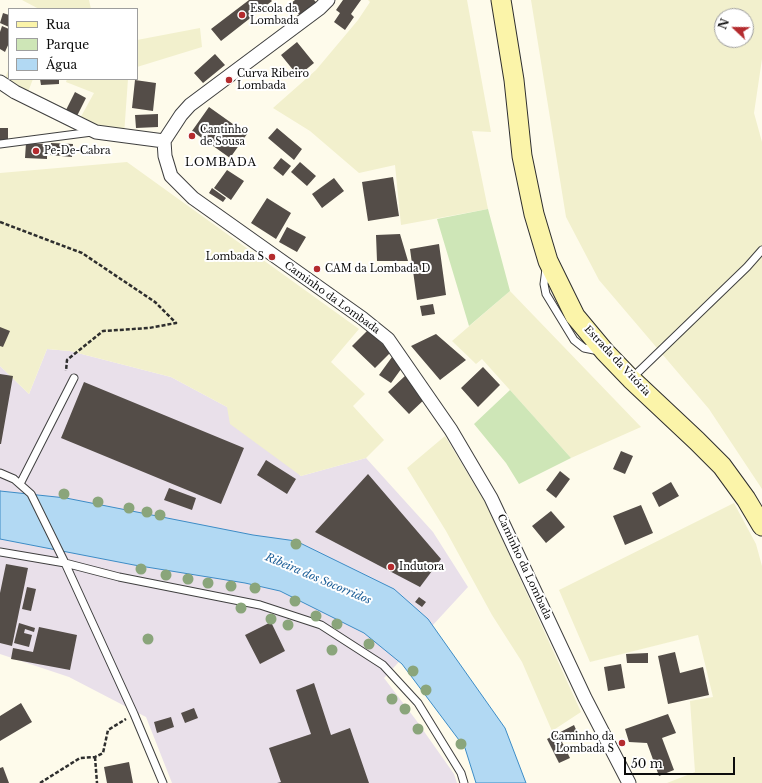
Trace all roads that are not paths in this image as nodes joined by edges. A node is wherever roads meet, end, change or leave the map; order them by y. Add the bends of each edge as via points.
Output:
1 (328, 0) edge
2 (501, 0) edge
3 (0, 82) edge
4 (96, 132) junction
5 (164, 141) junction
6 (0, 144) edge
7 (762, 250) edge
8 (74, 378) dead end
9 (631, 379) junction
10 (0, 473) edge
11 (20, 484) junction
12 (762, 526) edge
13 (0, 552) edge
14 (65, 563) junction
15 (163, 783) edge
16 (464, 783) edge
17 (629, 783) edge

1 - 5 street via 190,105
2 - 9 main road, Estrada da Vitória via 514,80 522,156 534,214 548,261 575,316
3 - 4 street
4 - 5 street
4 - 6 lane
5 - 17 street, Caminho da Lombada via 165,156 172,176 193,198 388,339 452,430 491,498 585,698
7 - 9 lane
8 - 11 lane
9 - 12 main road, Estrada da Vitória via 722,466
10 - 11 lane
11 - 14 lane via 30,494
13 - 14 lane
14 - 15 lane
14 - 16 lane via 119,577 260,605 321,625 383,665 418,704

